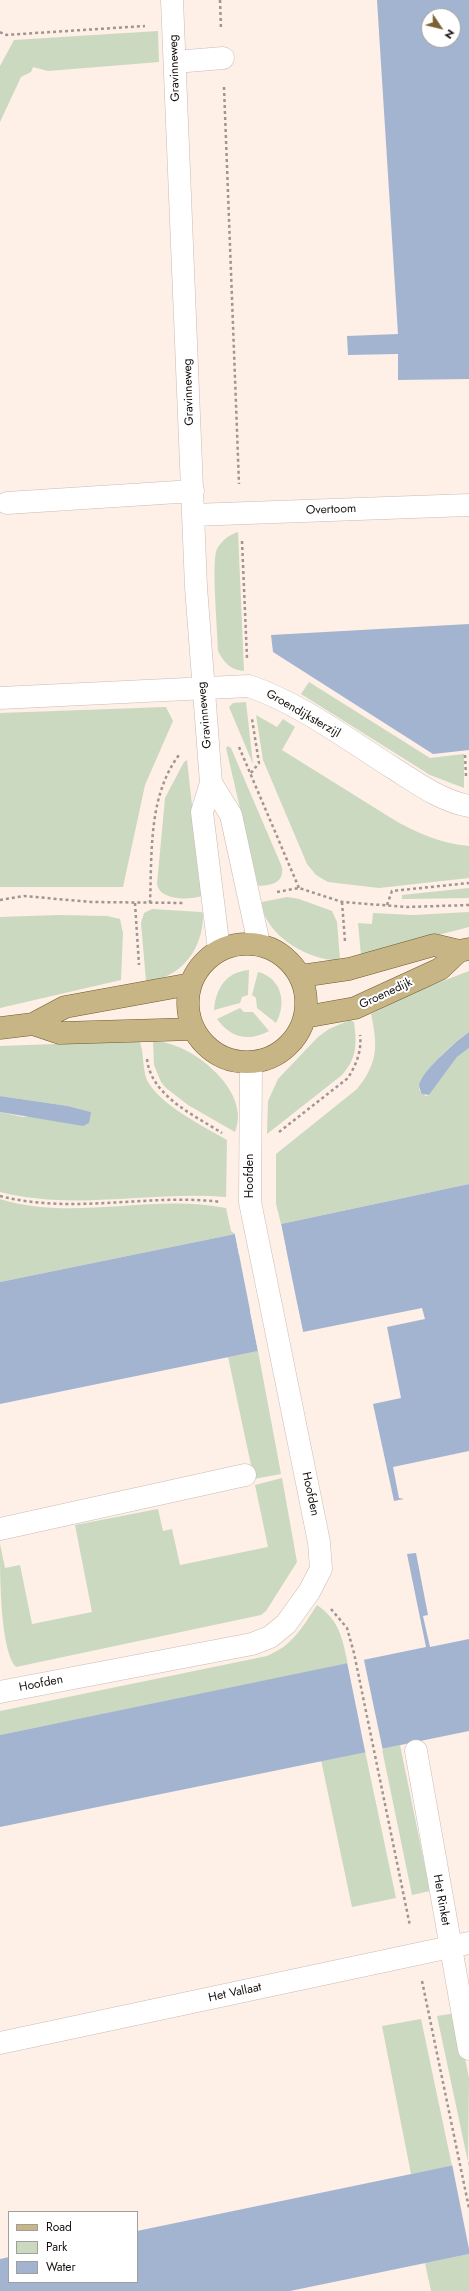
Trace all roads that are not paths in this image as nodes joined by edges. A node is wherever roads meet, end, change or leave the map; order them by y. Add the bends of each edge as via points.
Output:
1 (172, 0) edge
2 (222, 58) road end
3 (175, 62) junction
4 (193, 491) junction
5 (7, 503) dead end
6 (469, 505) edge
7 (193, 515) junction
8 (202, 687) junction
9 (0, 698) edge
10 (210, 784) junction
11 (469, 806) edge
12 (259, 944) junction
13 (219, 950) junction
14 (464, 950) edge
15 (301, 976) junction
16 (191, 984) junction
17 (305, 1017) junction
18 (33, 1024) junction
19 (0, 1028) edge
20 (194, 1029) junction
21 (252, 1062) junction
22 (245, 1475) dead end
23 (0, 1529) edge
24 (0, 1692) edge
25 (416, 1751) dead end
26 (459, 1945) edge
27 (0, 2043) edge
28 (469, 2049) edge

1 - 3 street, Gravinneweg
2 - 3 street
3 - 4 street, Gravinneweg
4 - 5 street
4 - 7 street, Gravinneweg
6 - 7 street, Overtoom
7 - 8 street, Gravinneweg
8 - 9 street, Groendijksterzijl
8 - 10 street, Gravinneweg
8 - 11 street, Groendijksterzijl via 249,686 268,693 305,713 433,794
10 - 12 street, Gravinneweg via 231,815
10 - 13 street, Gravinneweg via 202,812
12 - 13 main road via 239,944
12 - 15 main road via 276,950 291,961
13 - 16 main road via 197,970
14 - 15 main road, Groenedijk via 434,945 349,969
14 - 17 main road, Groenedijk via 440,969 355,1008
15 - 17 main road via 307,996
16 - 18 main road via 65,1007
16 - 20 main road via 188,1007
17 - 21 main road via 298,1034 286,1048 270,1058
18 - 19 main road
18 - 20 main road via 60,1033
20 - 21 main road via 208,1047 228,1059
21 - 24 street, Hoofden via 250,1202 320,1542 321,1569 309,1592 286,1624 270,1637 252,1644
22 - 23 street
25 - 26 street, Het Rinket
26 - 27 street, Het Vallaat
26 - 28 street, Het Rinket

